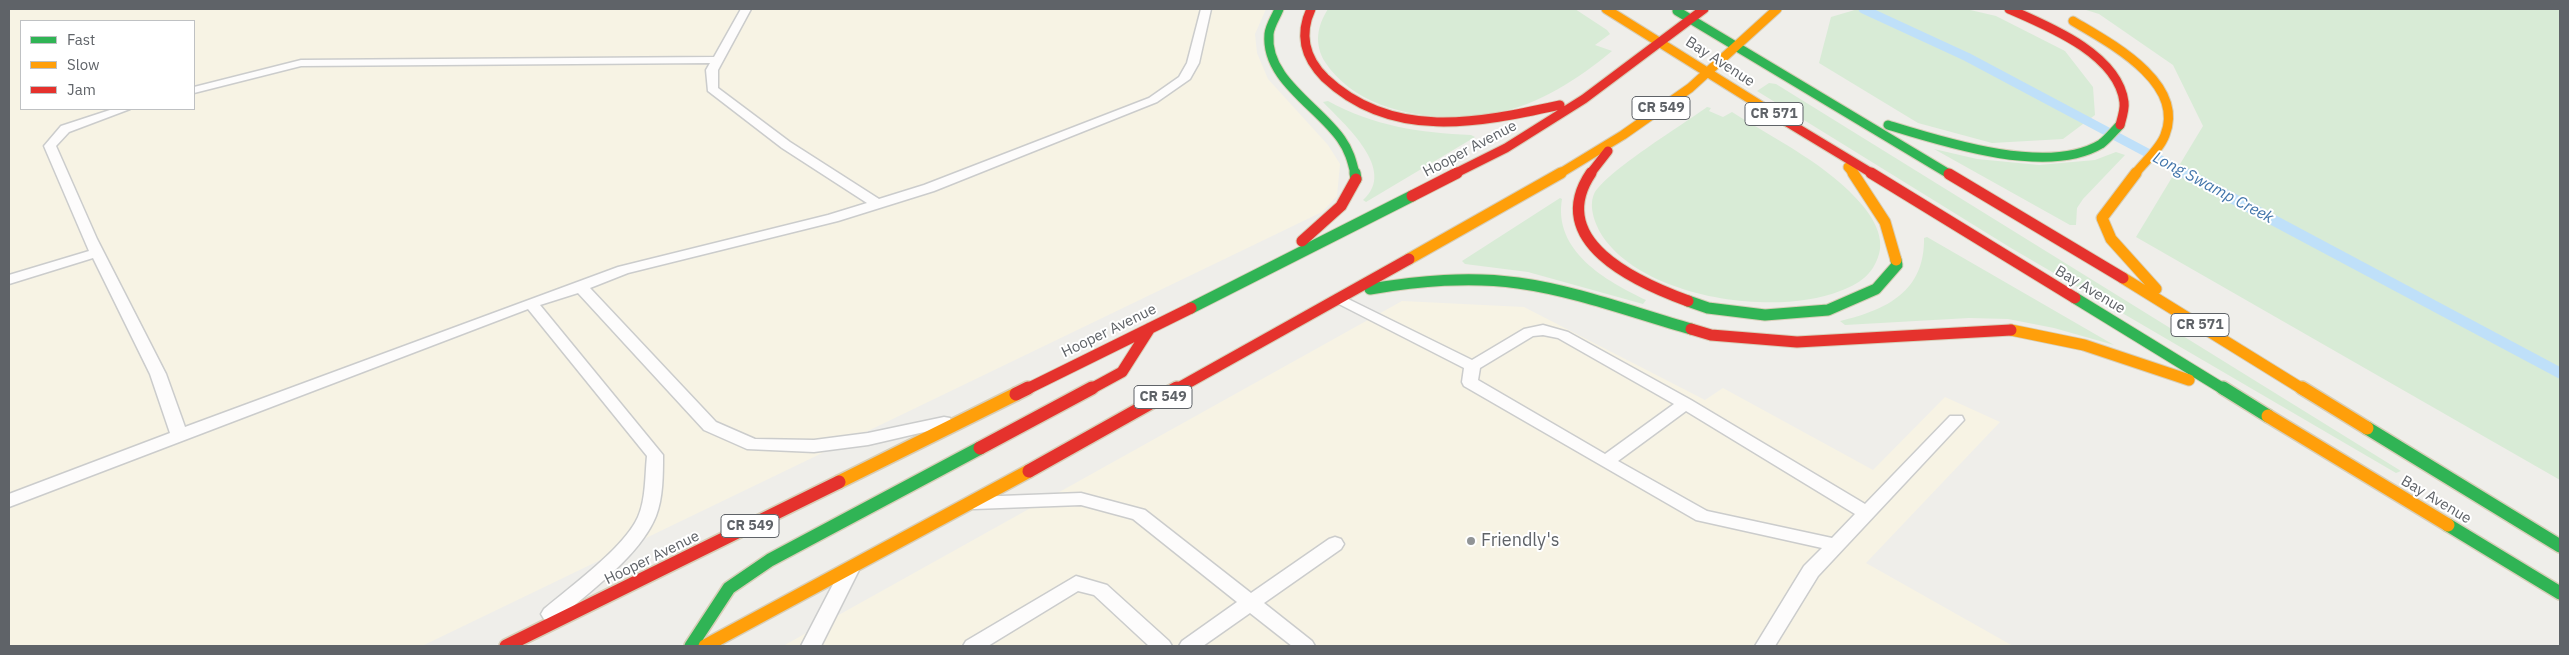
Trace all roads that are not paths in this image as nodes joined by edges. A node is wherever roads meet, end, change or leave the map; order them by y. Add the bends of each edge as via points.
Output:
1 (746, 9) edge
2 (1206, 9) edge
3 (1279, 9) edge
4 (1311, 9) edge
5 (1606, 9) edge
6 (1674, 9) edge
7 (1704, 9) edge
8 (1777, 9) edge
9 (1793, 9) edge
10 (2009, 9) edge
11 (2063, 17) dead end
12 (1691, 19) junction
13 (1768, 19) junction
14 (1661, 42) junction
15 (1737, 48) junction
16 (718, 60) junction
17 (1708, 73) junction
18 (195, 90) edge
19 (1584, 99) junction
20 (1837, 108) junction
21 (121, 110) edge
22 (1614, 143) junction
23 (1839, 155) junction
24 (877, 204) junction
25 (96, 253) junction
26 (1268, 270) junction
27 (9, 280) edge
28 (581, 287) junction
29 (1347, 295) junction
30 (531, 303) junction
31 (2174, 309) junction
32 (1150, 328) junction
33 (1472, 366) junction
34 (2236, 396) junction
35 (1686, 404) junction
36 (972, 416) junction
37 (1956, 420) dead end
38 (180, 434) junction
39 (1606, 462) junction
40 (9, 501) edge
41 (973, 503) junction
42 (1866, 513) junction
43 (1335, 544) dead end
44 (1836, 545) junction
45 (2560, 546) edge
46 (852, 567) junction
47 (2560, 594) edge
48 (1251, 603) junction
49 (527, 636) junction
50 (506, 646) edge
51 (691, 646) edge
52 (705, 646) edge
53 (811, 646) edge
54 (973, 646) edge
55 (1162, 646) edge
56 (1189, 646) edge
57 (1305, 646) edge
58 (1765, 646) edge

1 - 16 lane
2 - 24 lane via 1193,63 1184,79 1153,100 929,188
3 - 26 main road via 1268,35 1271,53 1281,75 1343,140 1356,167 1356,181 1332,215
4 - 19 main road via 1304,24 1303,42 1320,74 1331,89 1381,114 1451,123 1504,118
5 - 14 main road, Bay Avenue / CR 571
6 - 12 main road, Bay Avenue / CR 571
7 - 12 main road, Hooper Avenue / CR 549
8 - 13 main road, CR 549
9 - 13 main road
10 - 20 main road via 2078,42 2108,71 2122,90 2125,111 2120,128 2102,142 2078,152 2041,157 1992,154 1936,142
11 - 31 main road via 2129,56 2160,89 2168,106 2166,133 2102,218 2111,239
12 - 14 main road, Hooper Avenue / CR 549
12 - 15 main road, Bay Avenue / CR 571
13 - 15 main road, CR 549
14 - 17 main road, Bay Avenue / CR 571
14 - 19 main road, Hooper Avenue / CR 549
15 - 17 main road, CR 549
15 - 20 main road, Bay Avenue / CR 571
16 - 18 lane via 301,63
16 - 24 lane via 712,70 712,89 786,146
17 - 22 main road, CR 549
17 - 23 main road, Bay Avenue / CR 571
19 - 26 main road, Hooper Avenue / CR 549 via 1506,148
20 - 31 main road, Bay Avenue / CR 571
21 - 25 lane via 65,129 50,146
22 - 23 main road via 1584,183 1578,201 1579,224 1596,250 1624,272 1660,292 1708,308 1765,315 1828,310 1876,289 1897,265 1895,245 1886,218
22 - 29 main road, CR 549
23 - 34 main road, Bay Avenue / CR 571
24 - 28 lane via 834,218 623,270
25 - 27 lane
25 - 38 lane via 158,374
26 - 32 main road, Hooper Avenue / CR 549
28 - 30 lane
28 - 36 lane via 710,426 753,445 814,446
29 - 33 lane
29 - 34 main road via 1418,281 1478,280 1536,286 1711,335 1797,342 2008,329 2084,345
29 - 41 main road, CR 549
30 - 38 lane
30 - 49 lane via 656,455 646,518 621,551
31 - 45 main road, Bay Avenue / CR 571
32 - 36 main road, Hooper Avenue / CR 549
32 - 51 main road via 1122,372 770,560 729,588
33 - 35 lane via 1529,332 1543,330 1563,335
33 - 39 lane via 1470,382
34 - 47 main road, Bay Avenue / CR 571
35 - 39 lane
35 - 42 lane
36 - 49 main road, Hooper Avenue / CR 549
37 - 42 lane
38 - 40 lane
39 - 44 lane via 1702,516
41 - 46 main road, CR 549
41 - 48 lane via 1081,500 1139,514
42 - 44 lane
43 - 48 lane
44 - 58 lane via 1810,571
46 - 52 main road, CR 549
46 - 53 lane
48 - 56 lane
48 - 57 lane
49 - 50 main road, Hooper Avenue / CR 549
54 - 55 lane via 1076,583 1100,590

